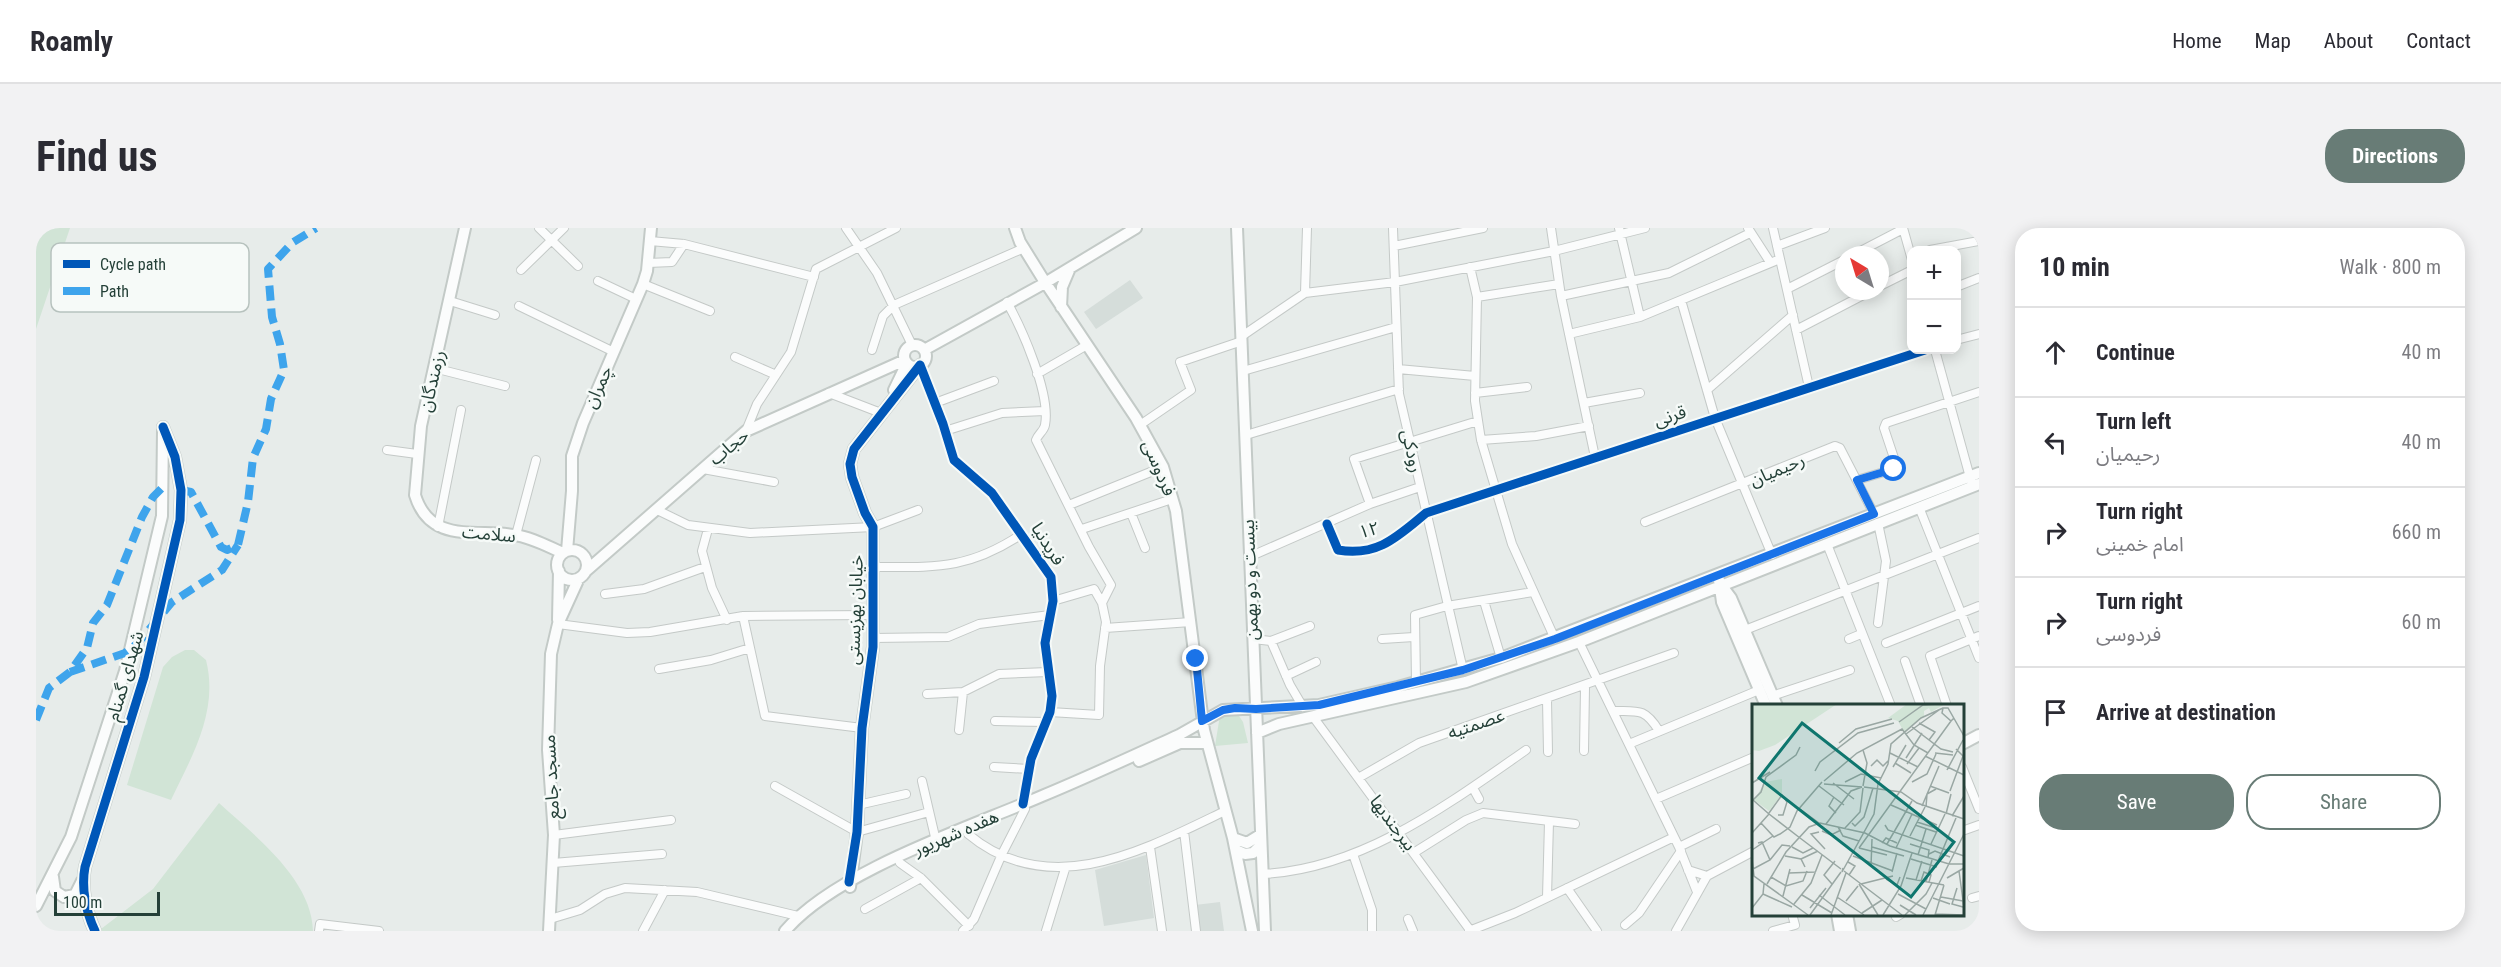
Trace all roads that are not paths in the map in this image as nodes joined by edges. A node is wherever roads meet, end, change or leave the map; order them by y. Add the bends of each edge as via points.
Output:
1 (465, 228) edge
2 (539, 228) edge
3 (564, 228) edge
4 (651, 228) edge
5 (846, 228) edge
6 (896, 228) edge
7 (1015, 228) edge
8 (1136, 228) edge
9 (1237, 228) edge
10 (1307, 228) edge
11 (1393, 228) edge
12 (1483, 228) edge
13 (1551, 228) edge
14 (1645, 228) edge
15 (1773, 228) edge
16 (1825, 228) edge
17 (1903, 229) edge
18 (1749, 230) edge
19 (1620, 232) edge
20 (552, 239) junction
21 (650, 241) junction
22 (1979, 241) edge
23 (684, 244) junction
24 (859, 245) junction
25 (1394, 246) junction
26 (1777, 246) junction
27 (1870, 246) edge
28 (1908, 246) edge
29 (1952, 246) edge
30 (1024, 248) junction
31 (1554, 251) junction
32 (1780, 259) junction
33 (1770, 262) junction
34 (648, 263) junction
35 (1835, 265) edge
36 (578, 266) dead end
37 (1070, 267) junction
38 (1470, 267) junction
39 (521, 270) dead end
40 (1907, 272) edge
41 (814, 277) junction
42 (1979, 278) edge
43 (598, 281) dead end
44 (1889, 281) edge
45 (1395, 282) junction
46 (1045, 283) junction
47 (1631, 283) junction
48 (643, 284) junction
49 (1559, 284) junction
50 (1961, 285) edge
51 (1787, 289) junction
52 (1305, 293) junction
53 (1561, 296) junction
54 (1477, 297) junction
55 (636, 299) junction
56 (1681, 300) junction
57 (1854, 300) edge
58 (450, 301) junction
59 (1007, 302) junction
60 (894, 305) junction
61 (519, 306) dead end
62 (1061, 307) junction
63 (710, 311) dead end
64 (495, 315) dead end
65 (1792, 315) junction
66 (1640, 317) junction
67 (1396, 327) junction
68 (1796, 330) junction
69 (1569, 334) junction
70 (1979, 334) edge
71 (1242, 338) junction
72 (1961, 339) edge
73 (1087, 345) junction
74 (872, 350) dead end
75 (924, 350) junction
76 (614, 352) junction
77 (1912, 354) edge
78 (1936, 354) edge
79 (907, 355) junction
80 (735, 357) dead end
81 (920, 365) junction
82 (434, 368) junction
83 (1398, 369) junction
84 (1244, 371) junction
85 (774, 374) junction
86 (1036, 374) junction
87 (1475, 375) junction
88 (994, 381) dead end
89 (505, 386) dead end
90 (1527, 387) dead end
91 (1809, 387) junction
92 (1399, 389) junction
93 (1707, 390) junction
94 (1979, 392) edge
95 (828, 393) junction
96 (1475, 393) junction
97 (1640, 393) dead end
98 (1949, 400) junction
99 (889, 402) junction
100 (935, 403) junction
101 (1584, 403) junction
102 (461, 410) dead end
103 (1045, 411) junction
104 (880, 413) junction
105 (1715, 418) junction
106 (1478, 421) junction
107 (1140, 425) junction
108 (1589, 426) junction
109 (746, 431) junction
110 (945, 431) junction
111 (1246, 435) junction
112 (1480, 440) junction
113 (1410, 442) junction
114 (387, 450) dead end
115 (417, 454) junction
116 (1595, 457) junction
117 (536, 460) dead end
118 (1163, 467) junction
119 (704, 469) junction
120 (1857, 480) junction
121 (1975, 480) edge
122 (774, 482) dead end
123 (1742, 485) junction
124 (1420, 487) junction
125 (162, 488) junction
126 (181, 490) junction
127 (1494, 490) junction
128 (1172, 499) junction
129 (1370, 504) junction
130 (1069, 505) junction
131 (1919, 507) junction
132 (657, 510) junction
133 (918, 510) dead end
134 (1131, 513) junction
135 (1426, 513) junction
136 (1876, 518) junction
137 (1645, 522) dead end
138 (1327, 524) junction
139 (438, 527) junction
140 (873, 527) junction
141 (708, 529) junction
142 (1082, 529) junction
143 (1022, 534) junction
144 (516, 535) junction
145 (1979, 538) edge
146 (1827, 544) junction
147 (615, 546) junction
148 (1145, 548) dead end
149 (1939, 553) junction
150 (1772, 555) junction
151 (585, 556) junction
152 (1248, 557) junction
153 (561, 559) junction
154 (705, 567) junction
155 (873, 567) junction
156 (583, 574) junction
157 (1883, 574) junction
158 (1720, 581) junction
159 (1846, 588) junction
160 (1533, 592) junction
161 (605, 594) dead end
162 (1053, 601) junction
163 (1484, 601) junction
164 (1102, 603) junction
165 (1447, 606) junction
166 (1979, 606) edge
167 (1962, 613) junction
168 (873, 615) junction
169 (1050, 615) junction
170 (743, 616) junction
171 (727, 620) junction
172 (1191, 622) junction
173 (1878, 623) dead end
174 (558, 624) junction
175 (1310, 626) dead end
176 (1105, 628) junction
177 (1745, 630) junction
178 (1861, 634) junction
179 (1414, 637) junction
180 (873, 638) junction
181 (1975, 638) edge
182 (1253, 639) junction
183 (1382, 639) dead end
184 (1555, 639) junction
185 (1849, 639) dead end
186 (1271, 641) junction
187 (1579, 642) junction
188 (1886, 643) dead end
189 (750, 648) junction
190 (1674, 653) dead end
191 (1501, 658) junction
192 (1979, 658) edge
193 (1905, 661) dead end
194 (1316, 662) dead end
195 (658, 669) dead end
196 (1463, 670) junction
197 (1850, 670) dead end
198 (1048, 672) junction
199 (1286, 675) junction
200 (1416, 682) junction
201 (1599, 682) junction
202 (1585, 687) junction
203 (1759, 690) junction
204 (963, 692) junction
205 (927, 694) dead end
206 (1547, 700) junction
207 (1774, 701) edge
208 (1765, 704) edge
209 (1890, 704) edge
210 (1920, 704) edge
211 (1946, 704) edge
212 (1303, 707) junction
213 (1256, 709) junction
214 (1613, 711) junction
215 (1050, 712) junction
216 (1314, 718) junction
217 (995, 721) dead end
218 (1202, 721) junction
219 (1047, 722) junction
220 (862, 728) junction
221 (959, 730) dead end
222 (1659, 731) junction
223 (1257, 733) junction
224 (1979, 735) edge
225 (1207, 743) junction
226 (1964, 743) edge
227 (1629, 744) junction
228 (1526, 750) dead end
229 (1584, 751) dead end
230 (1548, 752) dead end
231 (1752, 758) edge
232 (994, 767) dead end
233 (1029, 769) junction
234 (1964, 771) edge
235 (1360, 777) junction
236 (922, 781) dead end
237 (775, 786) dead end
238 (1473, 788) junction
239 (906, 794) dead end
240 (1479, 798) dead end
241 (1656, 799) junction
242 (858, 805) junction
243 (1024, 806) junction
244 (1979, 809) edge
245 (1225, 811) junction
246 (929, 812) junction
247 (670, 820) dead end
248 (1549, 822) junction
249 (1575, 824) dead end
250 (1979, 825) edge
251 (1716, 829) dead end
252 (1964, 830) edge
253 (1184, 831) junction
254 (857, 832) junction
255 (1399, 832) junction
256 (968, 834) junction
257 (554, 835) junction
258 (1674, 837) junction
259 (1233, 838) junction
260 (1260, 840) junction
261 (936, 841) junction
262 (1150, 847) junction
263 (1680, 849) junction
264 (1236, 850) junction
265 (1415, 852) junction
266 (1752, 852) edge
267 (662, 854) dead end
268 (1002, 854) junction
269 (1353, 854) junction
270 (553, 863) junction
271 (900, 863) junction
272 (1065, 869) junction
273 (1688, 870) junction
274 (1263, 874) junction
275 (1707, 876) junction
276 (53, 877) junction
277 (83, 878) junction
278 (921, 878) junction
279 (850, 885) junction
280 (1567, 888) junction
281 (665, 891) junction
282 (1697, 892) junction
283 (1547, 897) junction
284 (36, 906) edge
285 (865, 909) dead end
286 (798, 916) junction
287 (1792, 916) edge
288 (1837, 916) edge
289 (1847, 916) edge
290 (550, 919) junction
291 (1408, 919) dead end
292 (1625, 925) dead end
293 (319, 927) edge
294 (966, 929) edge
295 (95, 931) edge
296 (378, 931) edge
297 (549, 931) edge
298 (643, 931) edge
299 (785, 931) edge
300 (793, 931) edge
301 (1046, 931) edge
302 (1161, 931) edge
303 (1196, 931) edge
304 (1252, 931) edge
305 (1265, 931) edge
306 (1372, 931) edge
307 (1413, 931) edge
308 (1470, 931) edge
309 (1597, 931) edge
310 (1676, 931) edge
311 (1773, 931) edge
312 (1840, 931) edge
313 (1850, 931) edge

1 - 58 main road, رزمندگان
2 - 20 street
3 - 20 street
4 - 21 main road, چمران
5 - 24 street
6 - 24 street
7 - 30 main road, فردوسی
8 - 37 main road
9 - 71 main road, بیست و دو بهمن
10 - 52 street
11 - 25 street, رودکی
12 - 25 street
13 - 31 street
14 - 19 street
15 - 26 street
16 - 26 street
17 - 27 street
17 - 28 street
18 - 33 street
18 - 47 street via 1669,273
19 - 31 street
19 - 47 street
20 - 36 street
20 - 39 street
21 - 23 street
21 - 34 main road, چمران
22 - 29 street
23 - 34 street via 672,262
23 - 41 street
24 - 41 street via 816,269
24 - 60 street
25 - 45 street, رودکی
26 - 32 street
30 - 46 main road, فردوسی
30 - 60 street
31 - 38 street
31 - 49 street
32 - 33 street
32 - 51 street
33 - 56 street
34 - 48 main road, چمران
35 - 51 street
37 - 46 main road
37 - 62 main road via 1062,287
38 - 45 street
38 - 54 street
40 - 44 street
41 - 85 street via 791,352
42 - 50 street
43 - 55 street
45 - 52 street
45 - 67 street, رودکی
46 - 59 main road
46 - 62 main road, فردوسی
47 - 53 street
47 - 66 street
48 - 55 main road, چمران
48 - 63 street
49 - 53 street
49 - 54 street
51 - 65 street
52 - 71 street
53 - 69 street
54 - 87 street
55 - 76 main road, چمران
56 - 66 street
56 - 93 street
57 - 68 street
58 - 64 street
58 - 82 main road, رزمندگان
59 - 75 main road
59 - 86 street via 1024,335
60 - 74 street via 883,316
60 - 79 street
61 - 76 street
62 - 73 main road, فردوسی
65 - 68 street
65 - 93 street
66 - 69 street
67 - 83 street, رودکی
67 - 84 street
68 - 91 street
69 - 101 street
70 - 72 street
71 - 84 main road, بیست و دو بهمن
71 - 107 street via 1180,362 1191,390
73 - 86 street
73 - 107 main road, فردوسی
75 - 79 main road via 919,345
75 - 81 main road via 926,356
76 - 153 main road, چمران via 572,456 572,491
77 - 91 street, قرنی
78 - 98 street
79 - 81 main road via 913,366
79 - 95 main road, حجاب
79 - 99 main road, خیابان بهزیستی
80 - 85 street
81 - 99 main road, خیابان بهزیستی
81 - 100 street, فریدنیا
82 - 89 street
82 - 115 main road, رزمندگان
83 - 87 street
83 - 92 street, رودکی
84 - 111 main road, بیست و دو بهمن
85 - 109 street
86 - 103 street
87 - 96 street
88 - 100 street
90 - 96 street
91 - 105 street, قرنی
92 - 111 street
92 - 113 street, رودکی
93 - 105 street
94 - 98 street
95 - 104 street
95 - 109 main road, حجاب
96 - 106 street
97 - 101 street
98 - 120 street via 1886,423 1894,469
98 - 121 street
99 - 104 main road, خیابان بهزیستی
100 - 110 street, فریدنیا
101 - 108 street
102 - 139 street
103 - 110 street via 1002,413
103 - 130 street via 1046,424 1036,440
104 - 140 main road, خیابان بهزیستی via 854,449 850,465 857,493
105 - 116 street, قرنی
105 - 123 street
106 - 112 street
106 - 113 street
107 - 118 main road, فردوسی
108 - 112 street via 1536,436
108 - 116 street
109 - 119 main road, حجاب
110 - 143 street, فریدنیا via 954,460 992,493
111 - 152 main road, بیست و دو بهمن
112 - 127 street
113 - 124 street, رودکی
113 - 129 street via 1354,459
114 - 115 street
115 - 139 main road, رزمندگان via 415,495 425,517
116 - 127 street, قرنی
117 - 144 street
118 - 128 main road, فردوسی
118 - 130 street
119 - 122 street
119 - 132 main road, حجاب
120 - 123 street, رحیمیان via 1840,448 1835,446
120 - 136 street, رحیمیان
121 - 131 main road
121 - 136 main road
123 - 137 street, رحیمیان
123 - 150 street
124 - 129 street
124 - 135 street, رودکی
125 - 126 main road
125 - 126 main road, شهدای گمنام via 163,427 175,457
125 - 276 main road, شهدای گمنام via 162,516 125,671 71,837
126 - 277 main road, شهدای گمنام via 180,520 144,677
127 - 135 street, قرنی
127 - 160 street
128 - 134 street
128 - 172 main road, فردوسی
129 - 138 street
130 - 142 street
131 - 136 main road
131 - 149 street
132 - 141 street via 688,525
132 - 147 main road, حجاب
133 - 140 street
134 - 142 street
134 - 148 street
135 - 138 street, ۱۲ via 1389,543 1360,550 1338,550
135 - 165 street, رودکی
136 - 146 main road
136 - 150 main road
136 - 157 street, رحیمیان via 1886,561
138 - 152 street
139 - 144 main road, سلامت via 455,532
140 - 141 street via 750,533
140 - 155 main road, خیابان بهزیستی
141 - 154 street via 702,551
142 - 164 street via 1111,585
143 - 155 street via 999,549 950,566
143 - 162 street, فریدنیا via 1050,577
144 - 153 main road, سلامت via 539,543
145 - 149 street
146 - 158 main road
146 - 159 street
147 - 151 main road
147 - 156 main road, حجاب
149 - 157 street
149 - 167 street
150 - 158 main road
151 - 153 main road via 577,550
151 - 156 main road
152 - 182 main road, بیست و دو بهمن
153 - 156 main road via 565,578
153 - 174 main road, چمران
154 - 161 street via 644,589
154 - 171 street
155 - 168 main road, خیابان بهزیستی
156 - 174 main road
157 - 159 street
157 - 173 street, رحیمیان
158 - 177 main road
158 - 184 main road, هفده شهریور
158 - 187 main road
158 - 203 main road via 1722,602
159 - 177 street
159 - 178 street
160 - 163 street
160 - 184 street
162 - 164 street via 1094,590
162 - 169 street, فریدنیا
163 - 165 street
163 - 191 street
164 - 176 street
165 - 179 street via 1415,615
165 - 196 street, رودکی
166 - 167 street
167 - 181 street
167 - 188 street
168 - 170 street
168 - 180 main road, خیابان بهزیستی
169 - 180 street via 979,624 948,637
169 - 198 street, فریدنیا via 1046,643
170 - 171 street
170 - 189 street
171 - 174 street via 627,633
172 - 176 street
172 - 218 main road, فردوسی
174 - 257 main road, مسجد جامع via 551,654 548,750
175 - 186 street
176 - 215 street via 1099,714
177 - 207 main road
178 - 185 street
178 - 209 street
179 - 183 street
179 - 200 street
180 - 220 main road, خیابان بهزیستی
181 - 192 street
181 - 211 street via 1930,656
182 - 186 street
182 - 213 main road, بیست و دو بهمن
184 - 191 main road, هفده شهریور
186 - 199 street
187 - 201 street
187 - 216 main road via 1466,681
189 - 195 street via 711,660
189 - 220 street via 765,716
190 - 201 street, عصمتیه
191 - 196 main road, هفده شهریور
193 - 210 street
194 - 199 street
196 - 200 main road, هفده شهریور
197 - 207 street
198 - 204 street via 999,674
198 - 215 street, فریدنیا
199 - 212 street
200 - 212 main road, هفده شهریور
201 - 202 street, عصمتیه
201 - 214 street
202 - 206 street, عصمتیه
202 - 229 street
203 - 208 main road
203 - 222 street
204 - 205 street
204 - 221 street
206 - 230 street
206 - 235 street, عصمتیه via 1419,743
212 - 213 main road, هفده شهریور
213 - 218 main road, هفده شهریور via 1223,710
213 - 223 main road, بیست و دو بهمن
214 - 222 street via 1639,711 1649,716
214 - 227 street
215 - 219 street, فریدنیا
216 - 223 main road via 1279,724
216 - 235 street, بیرجندیها
217 - 219 street
218 - 225 main road, فردوسی
218 - 243 main road, هفده شهریور
219 - 233 street, فریدنیا
220 - 242 main road, خیابان بهزیستی
222 - 227 street
223 - 260 main road, بیست و دو بهمن
224 - 226 main road
225 - 243 main road, هفده شهریور via 1180,743
225 - 245 main road
227 - 241 street
228 - 238 street
231 - 241 street
232 - 233 street
233 - 243 street, فریدنیا
234 - 244 street
235 - 255 street, بیرجندیها
236 - 246 street
237 - 254 street
238 - 240 street
238 - 255 street
239 - 242 street
241 - 258 street
242 - 254 main road, خیابان بهزیستی
243 - 256 main road, هفده شهریور
243 - 261 main road, هفده شهریور
243 - 268 street, فریدنیا
245 - 253 street
245 - 259 main road
246 - 254 street
246 - 261 street
247 - 257 street
248 - 249 street
248 - 265 street via 1483,813
248 - 283 street
250 - 252 street
251 - 263 street
253 - 262 street
253 - 303 street
254 - 279 main road, خیابان بهزیستی
255 - 265 street, بیرجندیها
255 - 269 street
256 - 268 street via 982,846
256 - 271 main road, هفده شهریور
257 - 270 main road, مسجد جامع
258 - 263 street
258 - 280 street
259 - 260 main road via 1247,843
259 - 264 main road
260 - 264 main road via 1253,853
260 - 274 main road, بیست و دو بهمن
261 - 279 main road, هفده شهریور
262 - 272 street
262 - 302 street
263 - 273 street
263 - 292 street via 1639,913
264 - 304 main road
265 - 308 street, بیرجندیها
266 - 275 street
267 - 270 street
268 - 272 street via 1043,868
268 - 294 street, فریدنیا
269 - 274 street via 1293,872
269 - 306 street via 1372,910
270 - 290 main road, مسجد جامع
271 - 278 street
271 - 279 main road, هفده شهریور
272 - 301 street
273 - 275 street
273 - 282 street
274 - 305 main road, بیست و دو بهمن
275 - 282 street
276 - 277 main road via 55,891 68,898 78,892
276 - 284 main road, شهدای گمنام
277 - 295 main road, شهدای گمنام
278 - 285 street
278 - 294 street
279 - 286 main road, هفده شهریور
279 - 300 main road, هفده شهریور
280 - 283 street
280 - 309 street
281 - 286 street via 697,892
281 - 290 street via 626,888
281 - 298 street
282 - 310 street
283 - 308 street
286 - 299 main road, هفده شهریور
287 - 311 street via 1795,925
288 - 312 main road
289 - 313 main road
290 - 297 main road, مسجد جامع
291 - 307 street
293 - 296 street

